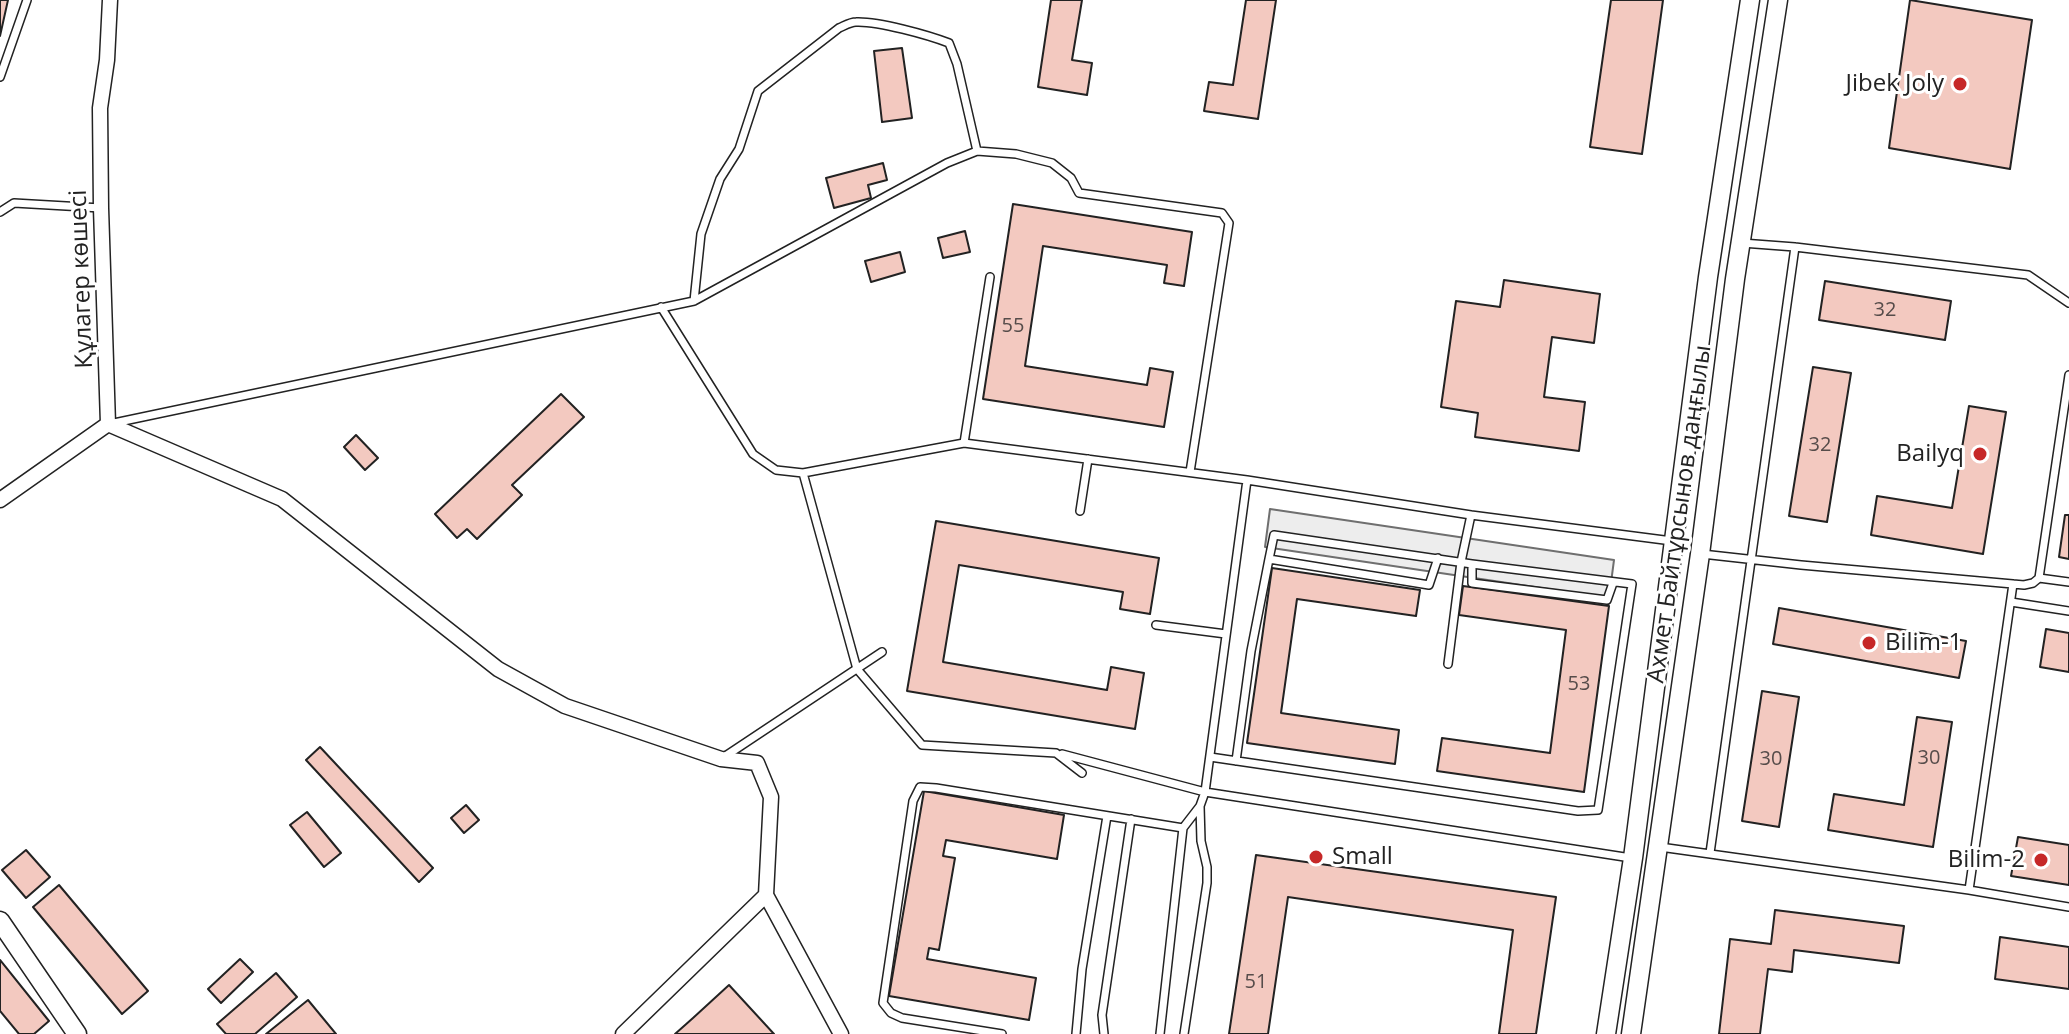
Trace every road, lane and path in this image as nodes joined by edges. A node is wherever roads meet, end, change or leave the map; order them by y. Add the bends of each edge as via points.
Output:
1 (27, 0) edge
2 (110, 0) edge
3 (1750, 0) edge
4 (1778, 0) edge
5 (0, 77) edge
6 (977, 151) junction
7 (101, 208) junction
8 (0, 212) edge
9 (1714, 239) junction
10 (1741, 243) junction
11 (1795, 247) junction
12 (990, 277) dead end
13 (694, 301) junction
14 (2069, 303) edge
15 (661, 307) junction
16 (2069, 375) edge
17 (108, 424) junction
18 (964, 443) junction
19 (1088, 459) junction
20 (1190, 472) junction
21 (803, 473) junction
22 (1247, 480) junction
23 (0, 500) edge
24 (1080, 511) dead end
25 (1471, 515) junction
26 (1674, 541) junction
27 (1700, 554) junction
28 (1438, 558) junction
29 (1269, 559) junction
30 (1751, 560) junction
31 (1461, 562) junction
32 (1472, 564) junction
33 (2039, 578) junction
34 (2069, 582) edge
35 (1613, 583) junction
36 (2013, 584) junction
37 (2011, 602) junction
38 (2069, 611) edge
39 (1156, 625) dead end
40 (1226, 634) junction
41 (882, 652) dead end
42 (1448, 664) dead end
43 (857, 669) junction
44 (1056, 753) junction
45 (1210, 757) junction
46 (721, 759) junction
47 (1236, 761) junction
48 (1082, 773) dead end
49 (1205, 792) junction
50 (1200, 806) junction
51 (1107, 816) junction
52 (1131, 819) junction
53 (1183, 828) junction
54 (1658, 846) junction
55 (1710, 853) junction
56 (1633, 858) junction
57 (1969, 890) junction
58 (766, 895) junction
59 (2069, 907) edge
60 (0, 921) edge
61 (77, 1034) edge
62 (623, 1034) edge
63 (841, 1034) edge
64 (1002, 1034) edge
65 (1076, 1034) edge
66 (1104, 1034) edge
67 (1160, 1034) edge
68 (1184, 1034) edge
69 (1606, 1034) edge
70 (1631, 1034) edge

1 - 5 lane
2 - 7 street, Құлагер көшесі via 100,108
3 - 9 street, Ахмет Байтұрсынов даңғылы
4 - 10 street, Ахмет Байтұрсынов даңғылы
6 - 13 lane
6 - 13 lane via 949,43 871,23 853,21 839,28 758,91 701,234
6 - 20 lane via 1052,163 1071,178 1079,193 1222,213 1229,223
7 - 8 lane via 14,203
7 - 17 street, Құлагер көшесі
9 - 10 street
9 - 26 street, Ахмет Байтұрсынов даңғылы
10 - 11 lane
10 - 27 street, Ахмет Байтұрсынов даңғылы
11 - 14 lane via 2028,275
11 - 30 lane
12 - 18 lane
13 - 15 lane
15 - 17 lane
15 - 21 lane via 753,454 776,470
16 - 33 lane
17 - 23 street
17 - 46 street via 282,499 498,669 565,706
18 - 19 lane
18 - 21 lane
19 - 20 lane
19 - 24 lane
20 - 22 lane
21 - 43 lane
22 - 25 lane
22 - 40 lane
25 - 26 lane
25 - 31 lane
26 - 56 street, Ахмет Байтұрсынов даңғылы
27 - 30 lane
27 - 54 street, Ахмет Байтұрсынов даңғылы
28 - 29 lane via 1274,535
28 - 29 lane via 1429,585
28 - 31 lane
29 - 47 lane
30 - 36 lane
30 - 55 lane
31 - 32 lane
31 - 42 lane
32 - 35 lane
32 - 35 lane via 1472,583 1607,600
33 - 34 lane
33 - 36 lane
35 - 47 lane via 1632,584 1598,810
36 - 37 lane
37 - 38 lane
37 - 57 lane
39 - 40 lane
40 - 45 lane
41 - 43 lane
43 - 44 lane via 922,745
43 - 46 lane
44 - 48 lane
44 - 49 lane
45 - 47 lane
45 - 49 lane
46 - 58 street via 757,763 771,797
49 - 50 lane
49 - 56 lane
50 - 53 lane
50 - 68 lane via 1207,883
51 - 52 lane
51 - 64 lane via 936,788 920,787 913,801 883,1003 902,1018
51 - 65 lane
52 - 53 lane
52 - 66 lane via 1102,1015
53 - 67 lane
54 - 55 lane
54 - 70 street, Ахмет Байтұрсынов даңғылы
55 - 57 lane
56 - 69 street, Ахмет Байтұрсынов даңғылы
57 - 59 lane
58 - 62 street
58 - 63 street
60 - 61 street

